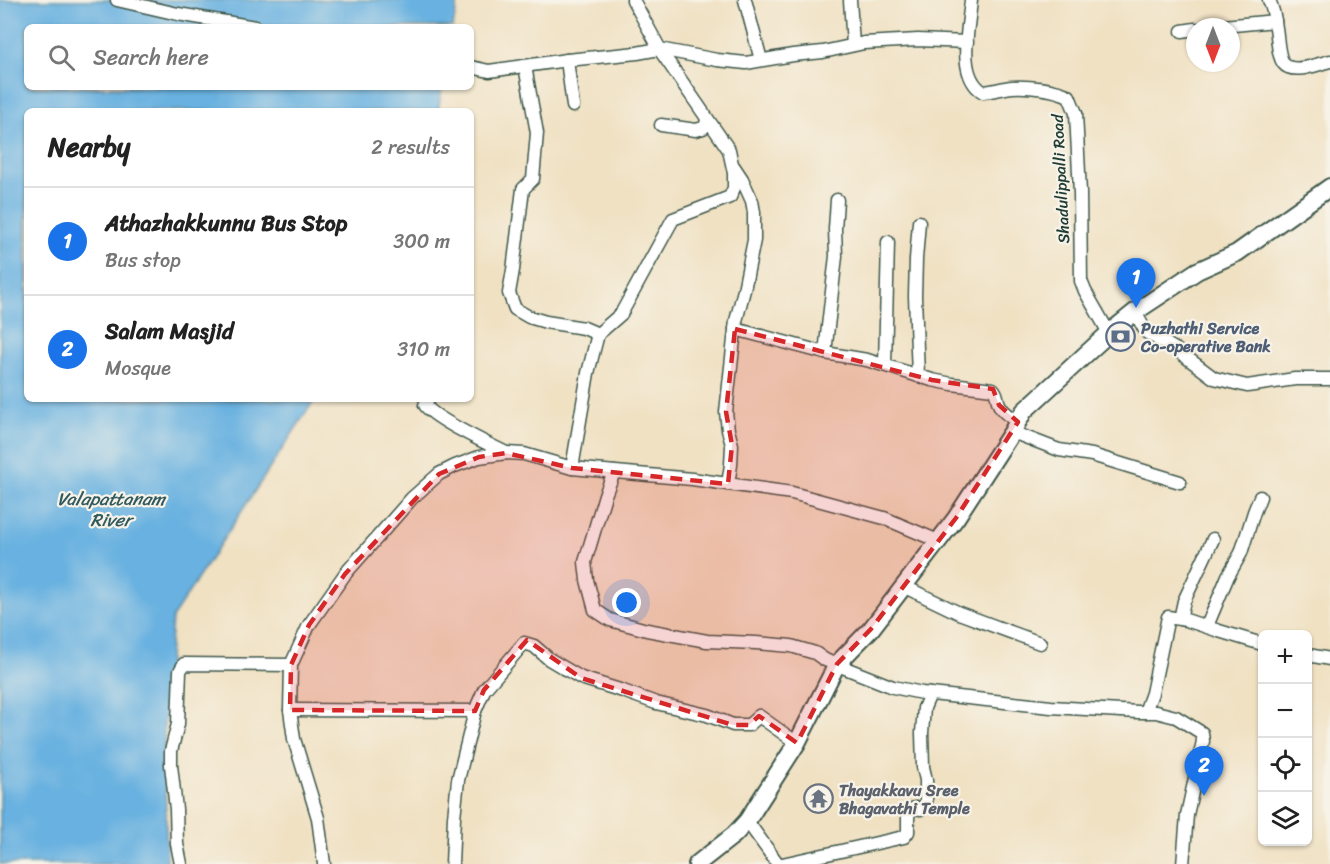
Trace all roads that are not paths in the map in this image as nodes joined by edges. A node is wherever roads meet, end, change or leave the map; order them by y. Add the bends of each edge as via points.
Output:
1 (117, 0) edge
2 (633, 0) edge
3 (745, 0) edge
4 (850, 0) edge
5 (971, 0) edge
6 (1269, 0) edge
7 (1275, 21) junction
8 (237, 24) edge
9 (1240, 24) edge
10 (967, 42) junction
11 (853, 45) junction
12 (659, 49) junction
13 (567, 60) junction
14 (760, 60) junction
15 (1330, 61) edge
16 (525, 66) junction
17 (474, 68) edge
18 (573, 106) dead end
19 (707, 119) junction
20 (660, 125) dead end
21 (733, 165) junction
22 (1330, 187) edge
23 (837, 200) dead end
24 (919, 222) dead end
25 (888, 242) dead end
26 (1135, 312) junction
27 (735, 329) junction
28 (1109, 333) junction
29 (598, 334) junction
30 (825, 352) junction
31 (885, 365) junction
32 (918, 376) junction
33 (1330, 380) edge
34 (426, 402) edge
35 (1015, 427) junction
36 (506, 453) junction
37 (572, 468) junction
38 (614, 472) junction
39 (1180, 482) dead end
40 (728, 484) junction
41 (1260, 497) dead end
42 (1214, 539) dead end
43 (938, 541) junction
44 (903, 586) junction
45 (1180, 619) junction
46 (1207, 626) junction
47 (1040, 643) dead end
48 (1258, 643) edge
49 (1312, 656) edge
50 (1330, 659) edge
51 (837, 664) junction
52 (291, 665) junction
53 (930, 694) junction
54 (290, 710) junction
55 (475, 711) junction
56 (1145, 712) junction
57 (796, 743) junction
58 (747, 821) junction
59 (180, 864) edge
60 (324, 864) edge
61 (452, 864) edge
62 (697, 864) edge
63 (780, 864) edge
64 (1183, 864) edge

1 - 8 street
2 - 12 street
3 - 14 street
4 - 11 street
5 - 10 street, Shadulippalli Road
6 - 7 street
7 - 9 street
7 - 15 street via 1280,56 1287,67
10 - 11 street via 918,40
10 - 28 street, Shadulippalli Road via 969,74 976,88 983,92 1022,87 1060,91 1069,96 1076,113 1081,281
11 - 14 street
12 - 13 street
12 - 14 street via 717,60
12 - 19 street
13 - 16 street
13 - 18 street
16 - 17 street
16 - 29 street via 537,133 532,178 524,189 509,293 515,309 529,317
19 - 20 street via 703,128 696,130
19 - 21 street via 729,150
21 - 27 street via 754,213 754,240
21 - 29 street via 734,188 730,197 673,219 621,314
22 - 26 main road via 1237,253 1197,271
23 - 30 street via 836,255
24 - 32 street via 915,286
25 - 31 street
26 - 28 main road
26 - 33 street via 1146,332 1214,378 1247,386 1295,379
27 - 30 street
27 - 40 street via 726,412 732,445
28 - 35 main road via 1024,411
29 - 37 street
30 - 31 street
31 - 32 street
32 - 35 street via 993,389
34 - 36 street via 433,413
35 - 39 street via 1059,450 1092,455
35 - 43 main road
36 - 37 street via 524,454
36 - 52 street via 455,466 439,474 412,498 345,574 309,625
37 - 38 street
38 - 40 street
38 - 51 street via 585,562 595,610 610,620 646,630 707,641 791,646
40 - 43 street via 792,493 884,518
41 - 46 street via 1241,554
42 - 45 street
43 - 44 main road
44 - 47 street via 959,614
44 - 51 main road via 871,629
45 - 46 street
45 - 56 street via 1168,617
46 - 48 street
49 - 50 street
51 - 53 street via 893,687
51 - 57 main road
52 - 54 street
52 - 59 street via 184,664 180,671 178,724 171,751
53 - 56 street
53 - 63 street via 921,733 926,805 910,810 904,837
54 - 55 street
54 - 60 street via 294,739 318,819
55 - 57 street via 484,690 525,643 581,678 733,725 749,725 759,716
55 - 61 street via 458,780
56 - 64 street via 1176,717 1202,733 1187,815
57 - 58 main road
58 - 62 main road
58 - 63 street

